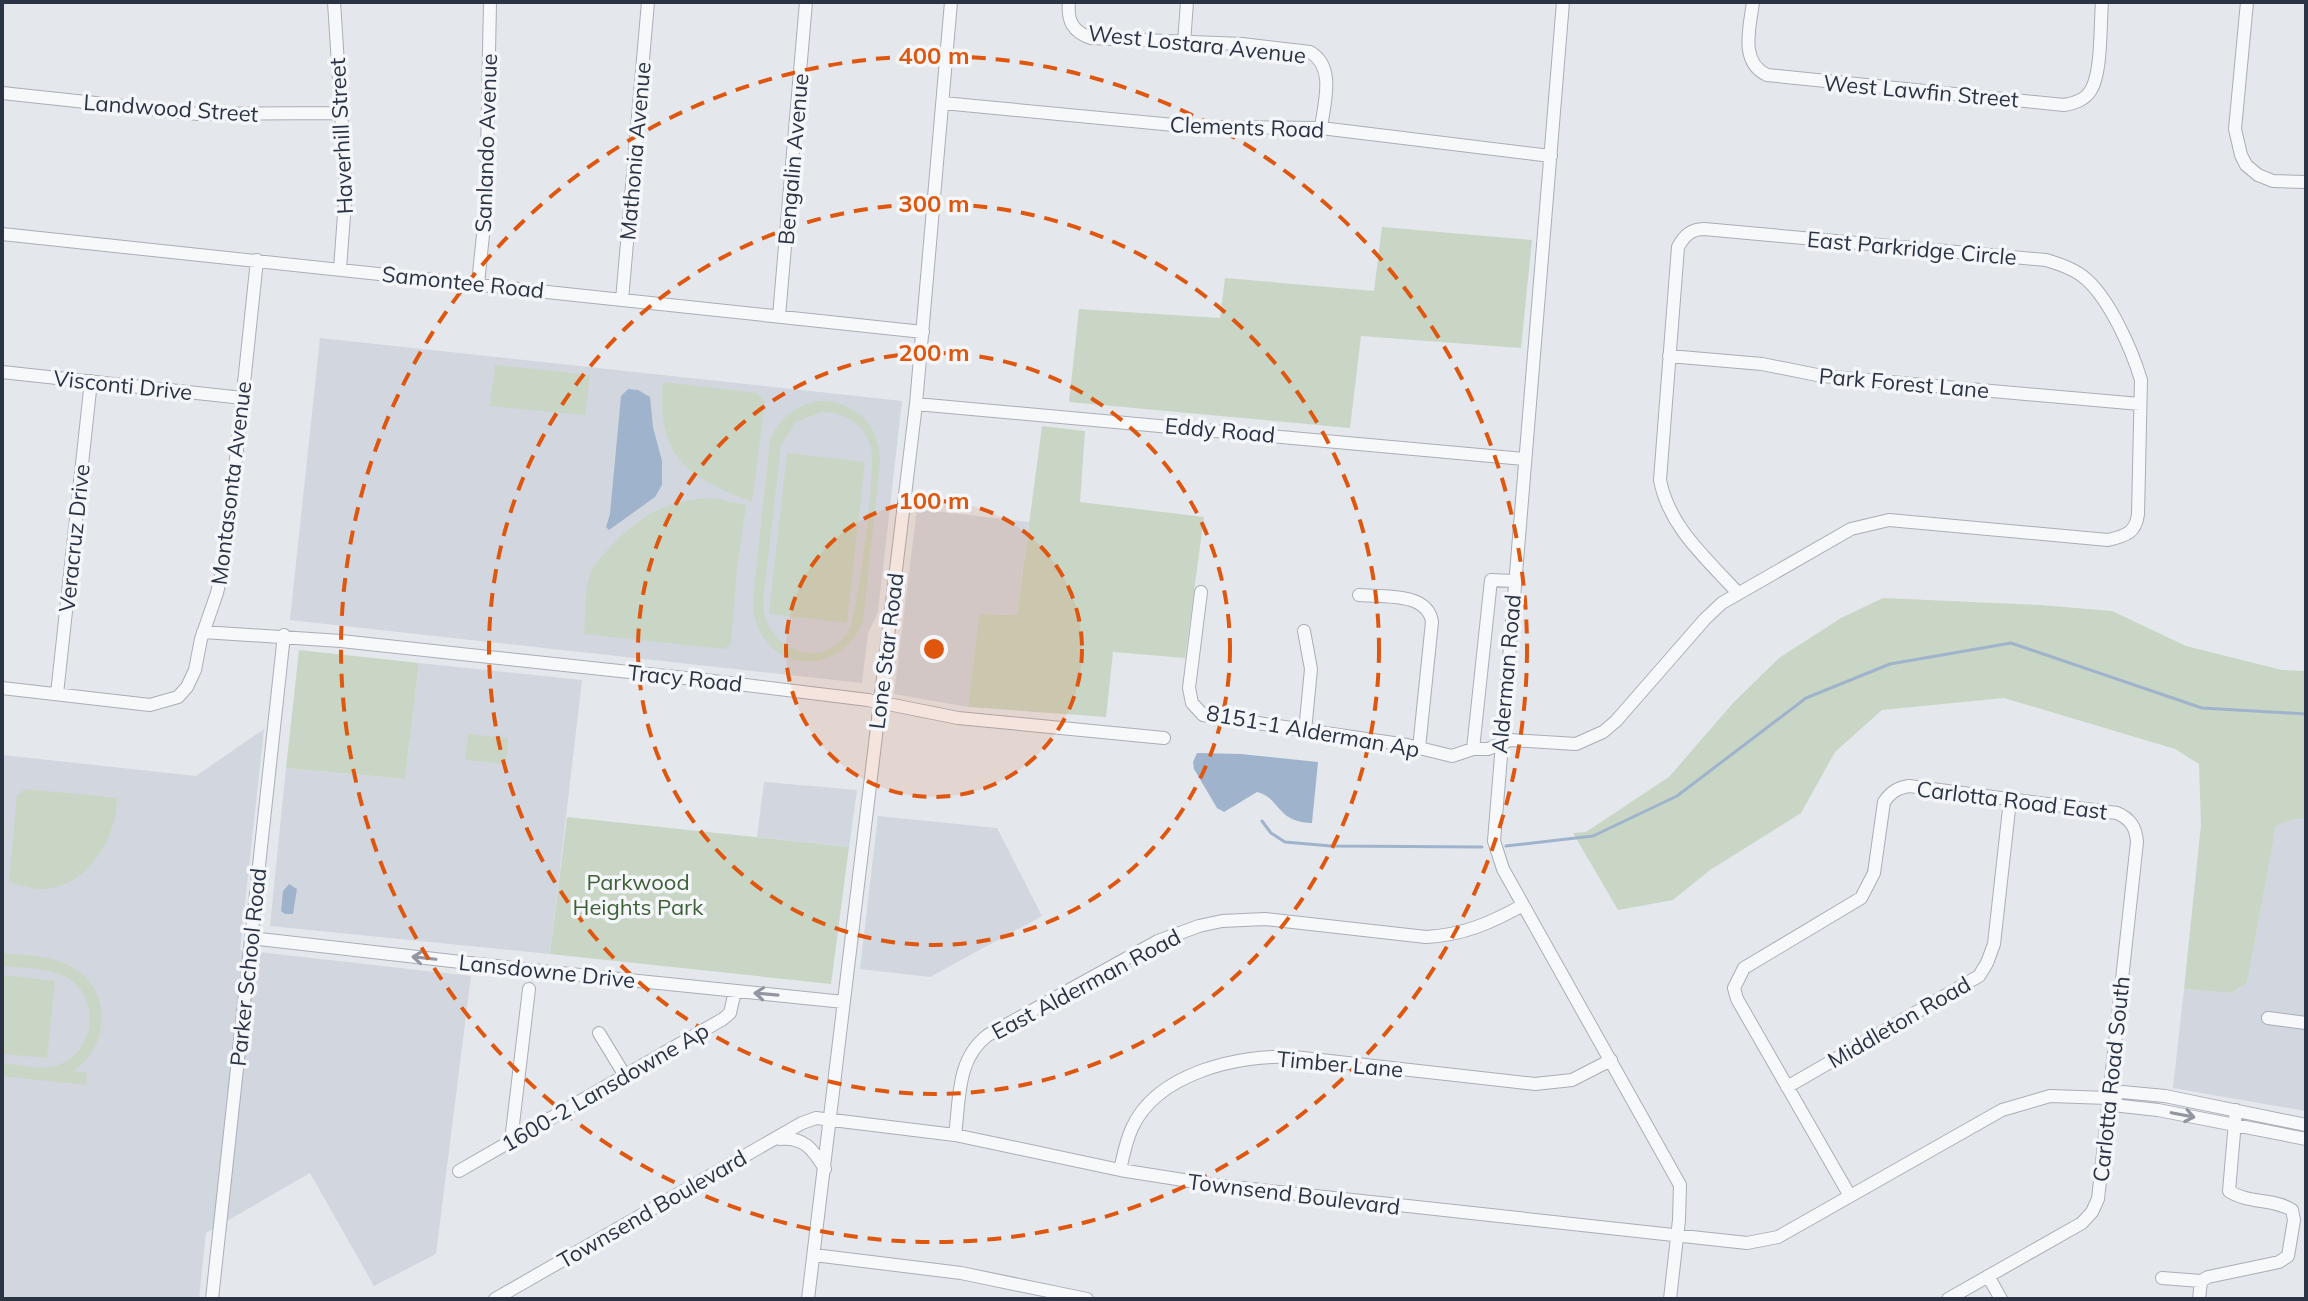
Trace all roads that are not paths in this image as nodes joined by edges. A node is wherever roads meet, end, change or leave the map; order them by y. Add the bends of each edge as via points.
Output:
1 (334, 2) edge
2 (490, 2) edge
3 (648, 2) edge
4 (806, 2) edge
5 (951, 2) edge
6 (1069, 2) edge
7 (1187, 2) edge
8 (1563, 2) edge
9 (1753, 2) edge
10 (2102, 2) edge
11 (2247, 2) edge
12 (1184, 43) junction
13 (2, 93) edge
14 (943, 103) junction
15 (341, 113) junction
16 (1321, 128) junction
17 (1551, 156) junction
18 (2306, 182) edge
19 (2, 234) edge
20 (257, 260) junction
21 (340, 269) junction
22 (478, 284) junction
23 (622, 300) junction
24 (779, 316) junction
25 (923, 332) junction
26 (1669, 356) junction
27 (2, 372) edge
28 (91, 381) junction
29 (243, 398) junction
30 (916, 404) junction
31 (2140, 404) junction
32 (1524, 459) junction
33 (2124, 537) joint
34 (1514, 581) junction
35 (1201, 592) dead end
36 (1737, 592) junction
37 (1359, 595) dead end
38 (1304, 631) dead end
39 (203, 632) junction
40 (284, 635) junction
41 (2, 688) edge
42 (57, 694) junction
43 (880, 702) junction
44 (1305, 731) junction
45 (1164, 738) dead end
46 (1500, 744) junction
47 (1419, 748) junction
48 (1477, 749) junction
49 (2010, 800) junction
50 (2132, 823) joint
51 (1523, 905) junction
52 (251, 938) junction
53 (529, 989) dead end
54 (735, 991) junction
55 (844, 1002) junction
56 (2268, 1018) dead end
57 (2306, 1023) edge
58 (599, 1033) dead end
59 (1611, 1060) junction
60 (624, 1074) junction
61 (1787, 1087) junction
62 (2108, 1098) junction
63 (2236, 1110) junction
64 (831, 1119) junction
65 (2236, 1124) junction
66 (2306, 1125) edge
67 (955, 1135) junction
68 (2306, 1139) edge
69 (773, 1140) junction
70 (511, 1141) junction
71 (825, 1169) junction
72 (1120, 1170) junction
73 (459, 1171) dead end
74 (1850, 1196) junction
75 (1677, 1236) junction
76 (814, 1255) junction
77 (1988, 1276) junction
78 (2162, 1278) dead end
79 (2201, 1281) junction
80 (212, 1299) edge
81 (495, 1299) edge
82 (808, 1299) edge
83 (1087, 1299) edge
84 (1670, 1299) edge
85 (1948, 1299) edge
86 (2001, 1299) edge
87 (2199, 1299) edge

1 - 15 street, Haverhill Street
2 - 22 street, Sanlando Avenue via 486,205
3 - 23 street, Mathonia Avenue
4 - 24 street, Bengalin Avenue
5 - 14 street, Lone Star Road
6 - 12 street, West Lostara Avenue via 1074,30 1091,38
7 - 12 street
8 - 17 street, Alderman Road
9 - 10 street, West Lawfin Street via 1750,60 1757,70 1777,78 2064,105 2076,103 2092,89
11 - 18 street via 2237,142 2246,165 2258,175
12 - 16 street, West Lostara Avenue via 1242,44 1319,57 1327,79
13 - 15 street, Landwood Street via 198,114
14 - 16 street, Clements Road via 1195,127
14 - 25 street, Lone Star Road
15 - 21 street, Haverhill Street via 346,188
16 - 17 street, Clements Road
17 - 32 street, Alderman Road
19 - 20 street, Samontee Road
20 - 21 street, Samontee Road
20 - 29 street, Montasonta Avenue
21 - 22 street, Samontee Road
22 - 23 street, Samontee Road
23 - 24 street, Samontee Road
24 - 25 street, Samontee Road
25 - 30 street, Lone Star Road
26 - 31 street, Park Forest Lane via 1762,364 1822,376
26 - 31 street, East Parkridge Circle via 1678,247 1683,237 1704,229 2046,260 2088,280 2113,316 2135,359
26 - 36 street via 1660,465 1663,498 1678,528
27 - 28 street, Visconti Drive
28 - 29 street, Visconti Drive
28 - 42 street, Veracruz Drive
29 - 39 street, Montasonta Avenue via 223,574
30 - 32 street, Eddy Road
30 - 43 street, Lone Star Road
31 - 33 street, East Parkridge Circle via 2138,514 2133,530
32 - 34 street, Alderman Road
33 - 36 street, 8151-1 Alderman Ap via 2096,539 1889,520 1851,529
34 - 46 street, Alderman Road
34 - 48 street via 1491,580
35 - 44 street, 8151-1 Alderman Ap via 1189,688 1195,708 1212,717
36 - 46 street, 8151-1 Alderman Ap via 1705,619 1603,732 1576,744
37 - 47 street via 1417,601 1431,613
38 - 44 street via 1311,669
39 - 40 street, Tracy Road
39 - 42 street, Montasonta Avenue via 192,679 178,697 150,705
40 - 43 street, Tracy Road
40 - 52 street, Parker School Road
41 - 42 street
43 - 45 street, Tracy Road via 958,718
43 - 55 street, Lone Star Road
44 - 47 street, 8151-1 Alderman Ap
46 - 48 street, 8151-1 Alderman Ap
46 - 51 street, Alderman Road via 1494,841
47 - 48 street, 8151-1 Alderman Ap via 1452,756
49 - 50 street, Carlotta Road East via 2117,813
49 - 61 street, Middleton Road via 1994,944 1979,976
49 - 61 street, Carlotta Road East via 1909,786 1890,793 1881,816 1874,873 1861,898 1744,968 1734,988 1737,999
50 - 62 street, Carlotta Road South via 2137,842
51 - 59 street, Alderman Road
51 - 67 street, East Alderman Road via 1490,923 1447,936 1254,919 1177,933 978,1043 964,1065
54 -> 52 street, Lansdowne Drive
52 - 80 street, Parker School Road
53 - 70 street
55 -> 54 street, Lansdowne Drive
54 - 60 street, 1600-2 Lansdowne Ap via 733,1006 723,1019
55 - 64 street, Lone Star Road
56 - 57 street
58 - 60 street
59 - 72 street, Timber Lane via 1572,1080 1535,1084 1294,1057 1221,1063 1173,1086 1142,1112
59 - 75 street, Alderman Road via 1680,1185
60 - 70 street, 1600-2 Lansdowne Ap
61 - 74 street
62 - 63 street, Townsend Boulevard via 2122,1092
62 -> 65 street, Townsend Boulevard via 2121,1106
62 - 74 street, Townsend Boulevard via 2050,1096 2002,1110
62 - 77 street, Carlotta Road South via 2098,1199 2092,1212 2082,1223
63 - 65 street
63 - 66 street, Townsend Boulevard
64 - 67 street, Townsend Boulevard
64 - 69 street, Townsend Boulevard via 802,1123
64 - 71 street, Lone Star Road
65 - 68 street, Townsend Boulevard
65 - 79 street via 2229,1191 2292,1210 2288,1256
67 - 72 street, Townsend Boulevard
69 - 71 street via 792,1138 807,1144
69 - 81 street, Townsend Boulevard
70 - 73 street, 1600-2 Lansdowne Ap
71 - 76 street, Lone Star Road
72 - 75 street, Townsend Boulevard
74 - 75 street, Townsend Boulevard via 1764,1242
75 - 84 street, Alderman Road
76 - 82 street, Lone Star Road
76 - 83 street via 961,1273
77 - 85 street
77 - 86 street
78 - 79 street
79 - 87 street

